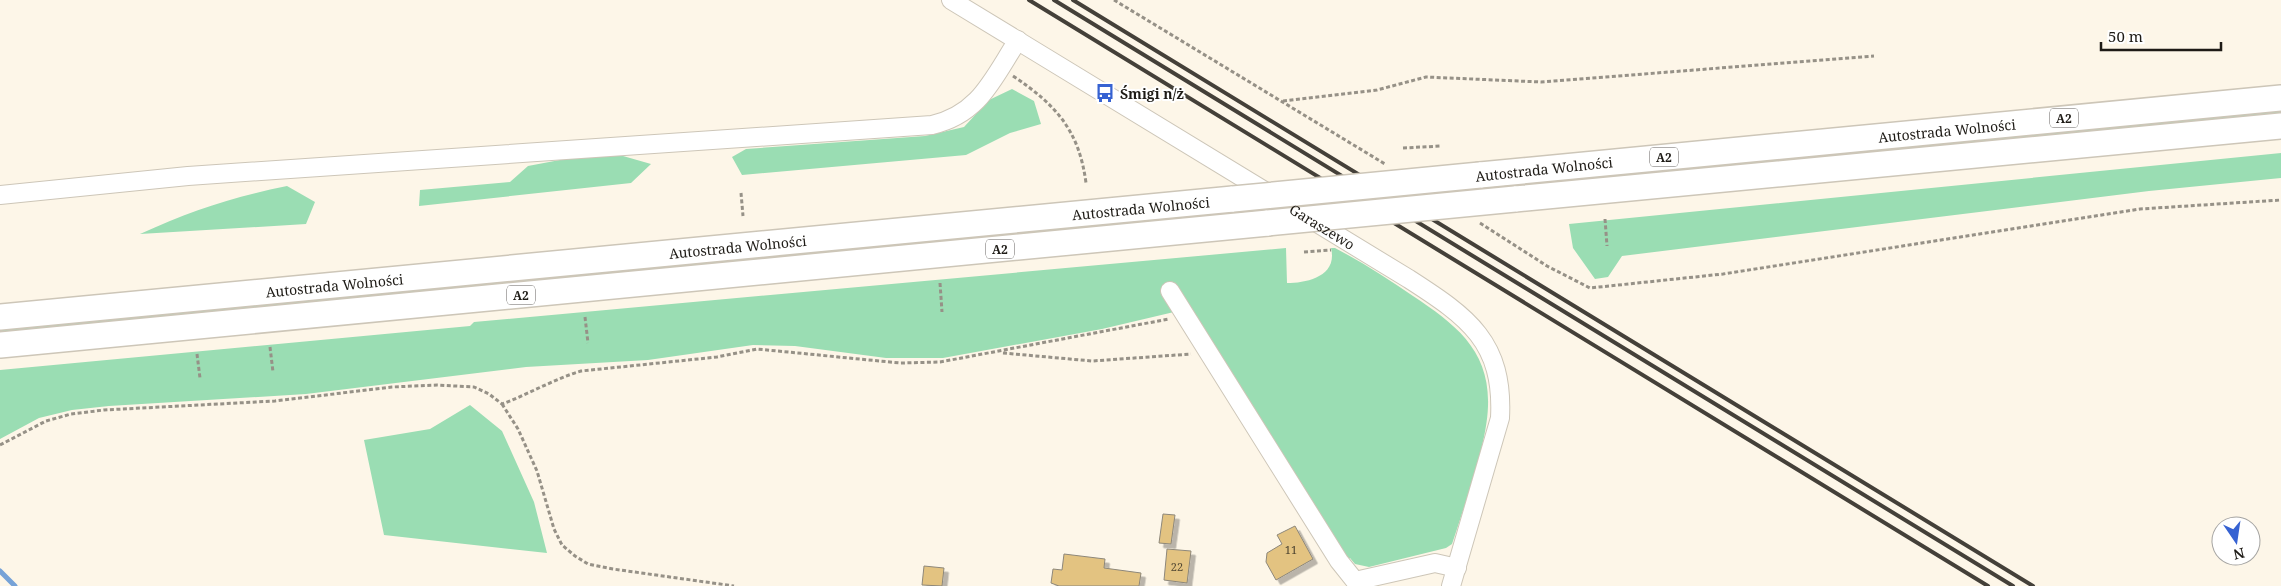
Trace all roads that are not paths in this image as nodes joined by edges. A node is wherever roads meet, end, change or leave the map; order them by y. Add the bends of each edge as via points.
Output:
1 (950, 0) edge
2 (1018, 40) junction
3 (2281, 98) edge
4 (2281, 126) edge
5 (0, 195) edge
6 (1170, 292) dead end
7 (0, 317) edge
8 (0, 345) edge
9 (1456, 568) junction
10 (1356, 583) edge
11 (1451, 586) edge

1 - 2 street, Garaszewo
2 - 5 street via 969,110 947,122 920,127 197,175
2 - 9 street, Garaszewo via 1429,292 1451,307 1476,331 1496,368 1500,418
3 - 7 highway, Autostrada Wolności / A2, bridge
4 - 8 highway, Autostrada Wolności / A2, bridge
6 - 10 street
9 - 10 street via 1435,563
9 - 11 street, Garaszewo

